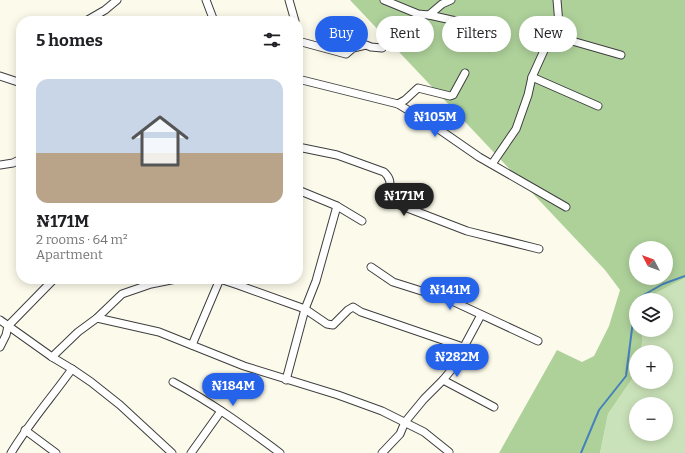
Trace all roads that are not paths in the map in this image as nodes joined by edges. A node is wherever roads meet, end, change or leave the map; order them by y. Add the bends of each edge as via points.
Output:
1 (117, 0) edge
2 (206, 0) edge
3 (289, 0) edge
4 (384, 0) edge
5 (451, 0) edge
6 (557, 0) edge
7 (429, 15) junction
8 (95, 16) edge
9 (212, 16) edge
10 (294, 16) edge
11 (558, 16) edge
12 (442, 18) edge
13 (303, 41) edge
14 (577, 42) edge
15 (376, 47) edge
16 (543, 52) edge
17 (621, 55) dead end
18 (465, 73) dead end
19 (0, 76) edge
20 (532, 77) junction
21 (303, 80) edge
22 (16, 81) edge
23 (398, 104) junction
24 (598, 106) dead end
25 (303, 148) edge
26 (16, 162) edge
27 (492, 164) junction
28 (0, 165) edge
29 (303, 192) edge
30 (337, 206) junction
31 (566, 207) dead end
32 (362, 221) dead end
33 (539, 249) dead end
34 (371, 267) dead end
35 (49, 284) edge
36 (152, 284) edge
37 (218, 284) edge
38 (243, 284) edge
39 (305, 309) junction
40 (481, 315) junction
41 (97, 318) junction
42 (0, 320) edge
43 (8, 326) junction
44 (538, 341) dead end
45 (192, 345) junction
46 (0, 347) edge
47 (463, 347) junction
48 (52, 358) junction
49 (72, 369) junction
50 (286, 380) junction
51 (443, 380) junction
52 (173, 382) dead end
53 (494, 407) dead end
54 (221, 411) junction
55 (405, 422) junction
56 (25, 430) junction
57 (449, 452) edge
58 (10, 453) edge
59 (56, 453) edge
60 (172, 453) edge
61 (190, 453) edge
62 (280, 453) edge
63 (382, 453) edge

1 - 8 street
2 - 9 street
3 - 10 street
4 - 7 street via 418,14
5 - 7 street
6 - 11 street
7 - 12 street
13 - 15 street via 346,54 353,48 366,45
14 - 17 street
16 - 20 street
18 - 23 street via 453,95 418,88
19 - 22 street
20 - 24 street
20 - 27 street via 516,129
21 - 23 street
23 - 27 street
25 - 33 street via 337,154 384,172 391,184 388,192 389,201 468,231
26 - 28 street
27 - 31 street
29 - 30 street
30 - 32 street
30 - 39 street via 316,281
34 - 40 street via 393,282 450,300
35 - 43 street
36 - 41 street via 122,294
37 - 45 street
38 - 39 street
39 - 47 street via 327,324 333,325 353,308
39 - 50 street
40 - 44 street
40 - 47 street
41 - 45 street via 159,332
41 - 48 street via 78,332
42 - 43 street
43 - 46 street
43 - 48 street
45 - 50 street
47 - 51 street
48 - 49 street
49 - 56 street
49 - 60 street via 120,405
50 - 55 street via 345,397
51 - 53 street
51 - 55 street
52 - 54 street
54 - 61 street
54 - 62 street
55 - 57 street via 424,432
55 - 63 street via 400,434
56 - 58 street
56 - 59 street

